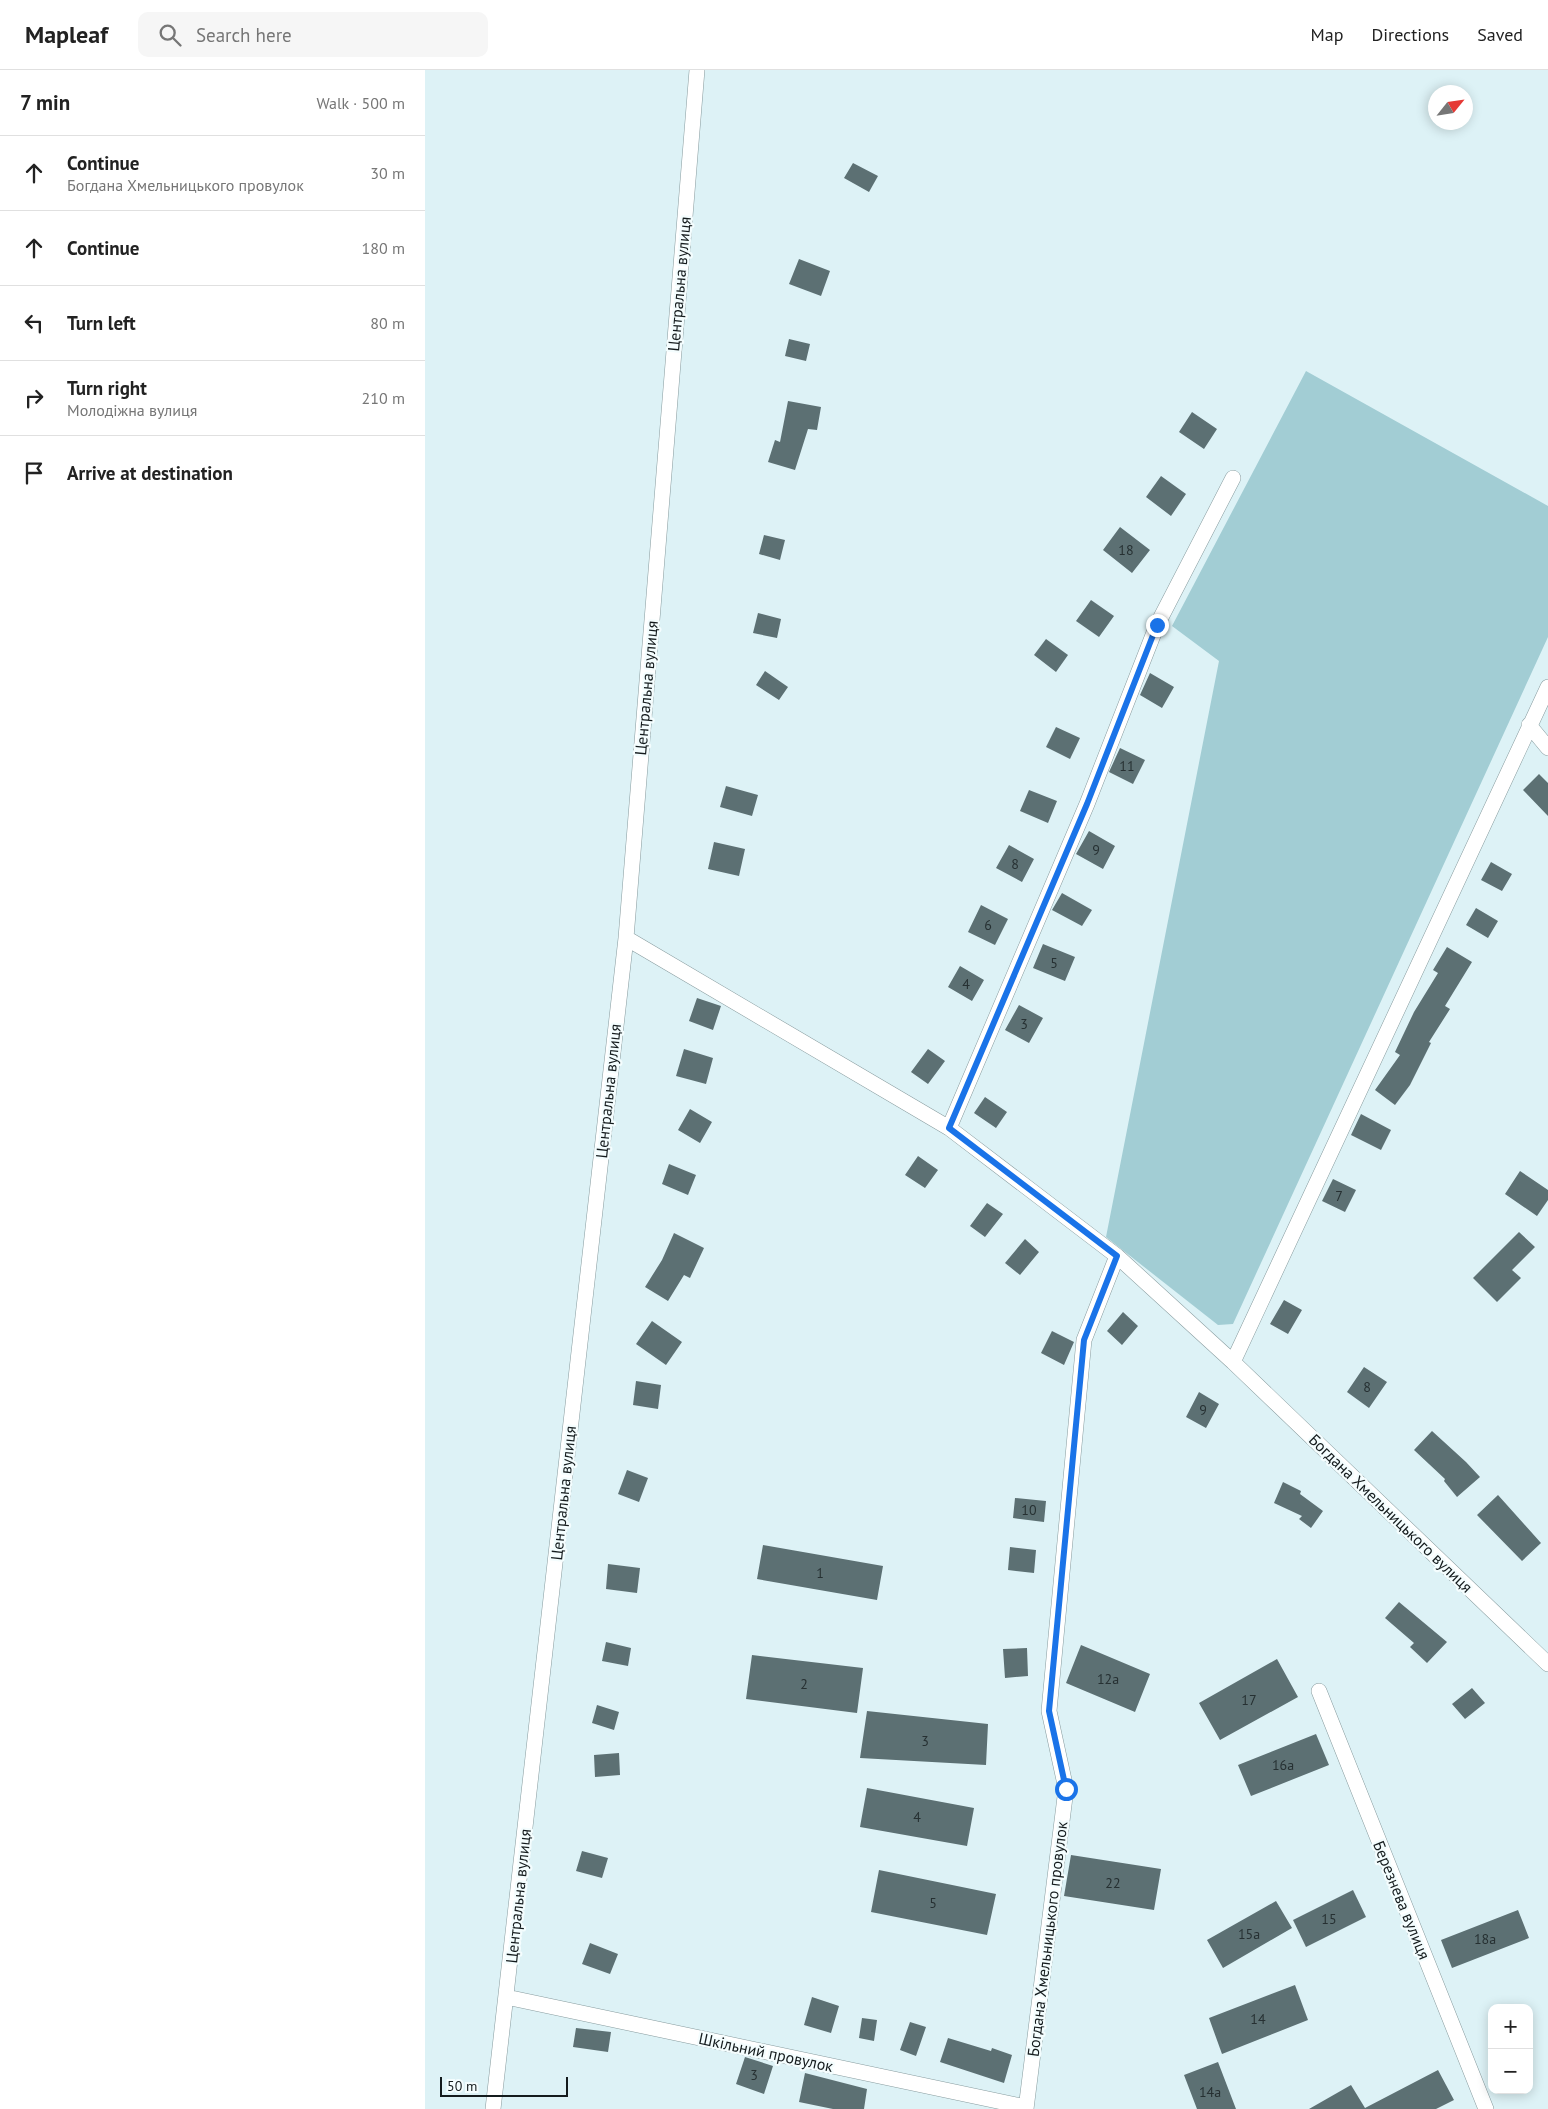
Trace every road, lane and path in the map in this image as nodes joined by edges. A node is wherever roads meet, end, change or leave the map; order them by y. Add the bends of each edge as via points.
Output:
1 (697, 70) edge
2 (1233, 478) dead end
3 (1548, 687) edge
4 (1529, 725) junction
5 (1548, 748) edge
6 (626, 938) junction
7 (949, 1128) junction
8 (1117, 1256) junction
9 (1233, 1362) junction
10 (1548, 1664) edge
11 (1319, 1691) dead end
12 (506, 1997) junction
13 (1026, 2108) edge
14 (493, 2109) edge
15 (1485, 2109) edge

1 - 6 street, Центральна вулиця
2 - 7 street via 1157,625 1087,804
3 - 4 street
4 - 5 street
4 - 9 street
6 - 7 street, Богдана Хмельницького вулиця
6 - 12 street, Центральна вулиця
7 - 8 street, Богдана Хмельницького вулиця
8 - 9 street, Богдана Хмельницького вулиця
8 - 13 street, Богдана Хмельницького провулок via 1084,1340 1049,1711 1066,1789
9 - 10 street, Богдана Хмельницького вулиця
11 - 15 street, Березнева вулиця
12 - 13 street, Шкільний провулок
12 - 14 street, Центральна вулиця

